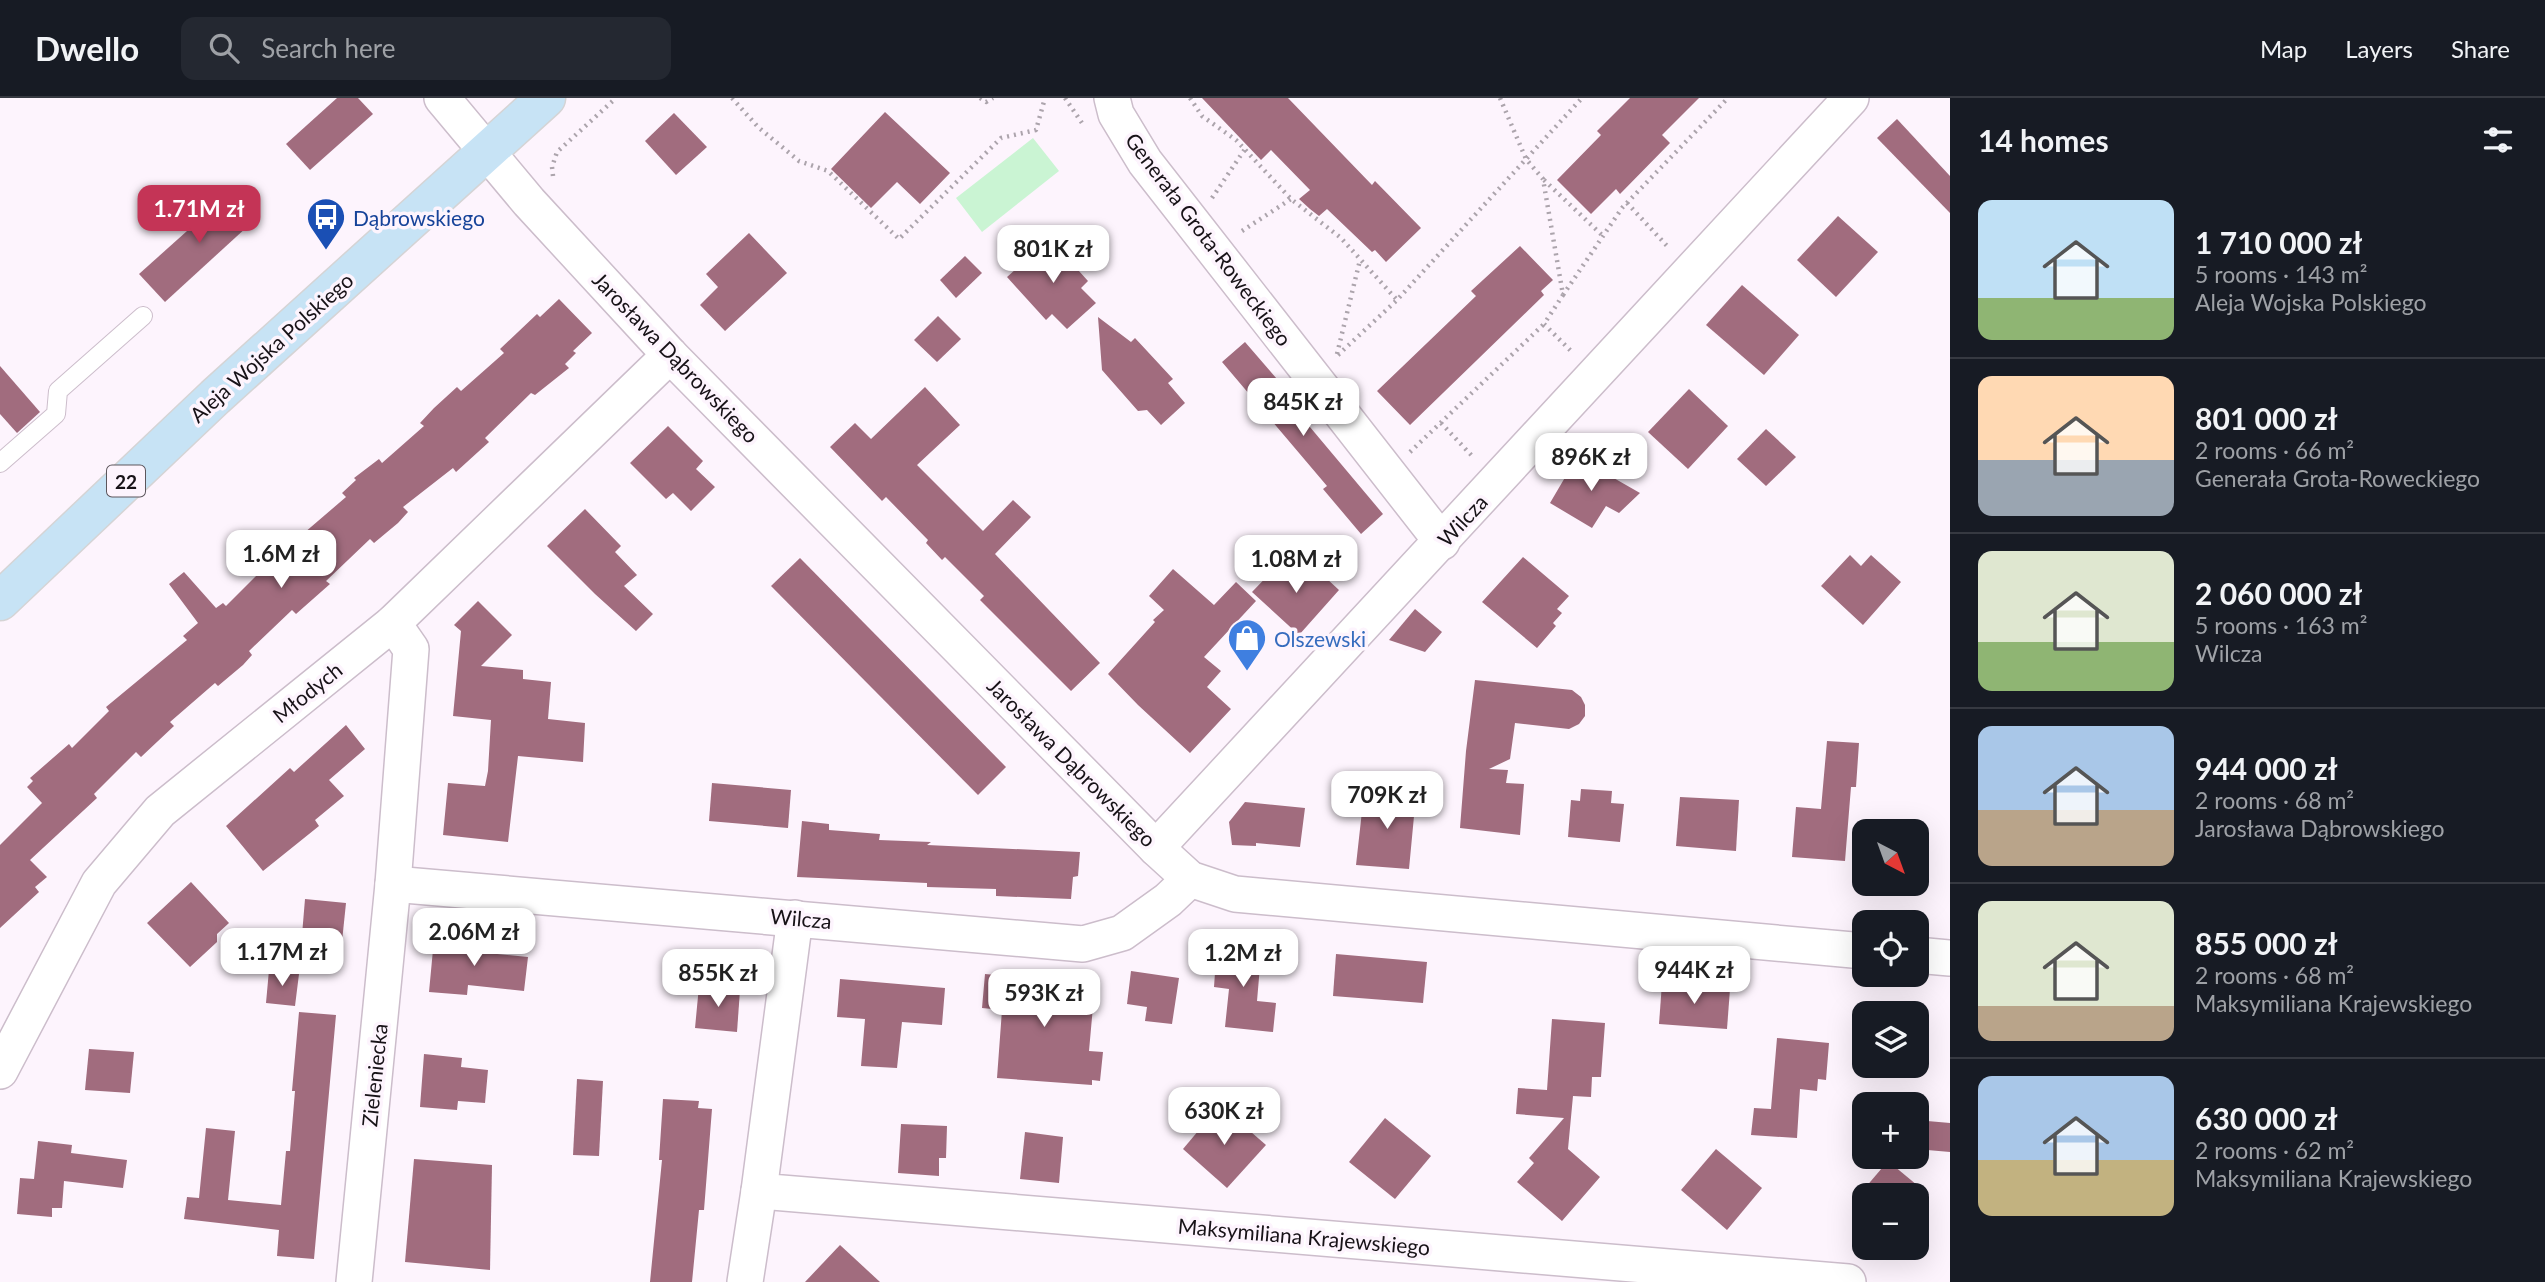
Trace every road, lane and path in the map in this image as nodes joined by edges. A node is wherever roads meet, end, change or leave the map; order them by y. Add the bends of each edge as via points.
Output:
1 (442, 98) edge
2 (546, 98) edge
3 (615, 98) edge
4 (732, 98) edge
5 (980, 98) edge
6 (993, 98) edge
7 (1045, 98) edge
8 (1112, 98) edge
9 (1190, 98) edge
10 (1500, 98) edge
11 (1583, 98) edge
12 (1728, 98) edge
13 (1851, 98) edge
14 (1245, 149) junction
15 (488, 153) junction
16 (1526, 159) junction
17 (1543, 179) junction
18 (1291, 199) junction
19 (529, 202) junction
20 (1627, 203) junction
21 (1603, 236) junction
22 (1204, 237) junction
23 (1360, 260) junction
24 (1691, 271) junction
25 (1563, 295) junction
26 (1397, 300) junction
27 (143, 316) dead end
28 (1544, 324) junction
29 (670, 355) junction
30 (1595, 376) junction
31 (1441, 423) junction
32 (0, 463) edge
33 (1388, 473) junction
34 (1497, 483) junction
35 (1442, 542) junction
36 (0, 601) edge
37 (393, 623) junction
38 (1156, 848) junction
39 (1190, 879) junction
40 (393, 884) junction
41 (795, 918) junction
42 (1852, 950) edge
43 (1929, 956) edge
44 (1950, 958) edge
45 (0, 1071) edge
46 (760, 1191) junction
47 (354, 1282) edge
48 (745, 1282) edge
49 (1848, 1282) edge

1 - 15 street, Jarosława Dąbrowskiego
2 - 15 main road, Aleja Wojska Polskiego / 22
3 - 19 path via 557,152 554,181
4 - 7 path via 799,161 828,171 898,239 1000,138 1036,131
5 - 6 path via 986,102
8 - 22 street, Generała Grota-Roweckiego via 1116,114 1145,162
9 - 14 path via 1202,116
10 - 16 path
11 - 16 path
12 - 20 path
13 - 24 street, Wilcza
14 - 18 path
14 - 22 path
15 - 19 street, Jarosława Dąbrowskiego
15 - 36 main road, Aleja Wojska Polskiego / 22 via 215,397
16 - 17 path
16 - 26 path
17 - 21 path
17 - 25 path
18 - 22 path
18 - 23 path via 1341,238
19 - 29 street, Jarosława Dąbrowskiego
20 - 21 path
20 - 24 path
21 - 25 path
22 - 33 street, Generała Grota-Roweckiego
23 - 26 path
23 - 26 path via 1336,356
24 - 30 street, Wilcza
25 - 28 path
27 - 32 lane via 58,391 56,414
28 - 30 path
28 - 31 path
29 - 37 street, Młodych
29 - 38 street, Jarosława Dąbrowskiego
30 - 34 street, Wilcza
31 - 33 path
31 - 34 path
33 - 35 street, Generała Grota-Roweckiego
34 - 35 street, Wilcza
35 - 38 street, Wilcza
37 - 40 street, Zieleniecka via 411,649
37 - 45 street, Młodych via 160,811 99,883
38 - 39 street, Jarosława Dąbrowskiego
39 - 41 street, Wilcza via 1122,933 1083,944
39 - 42 street, Jarosława Dąbrowskiego via 1235,894
40 - 41 street, Wilcza
40 - 47 street, Zieleniecka
41 - 46 street
43 - 44 street
46 - 48 street
46 - 49 street, Maksymiliana Krajewskiego

